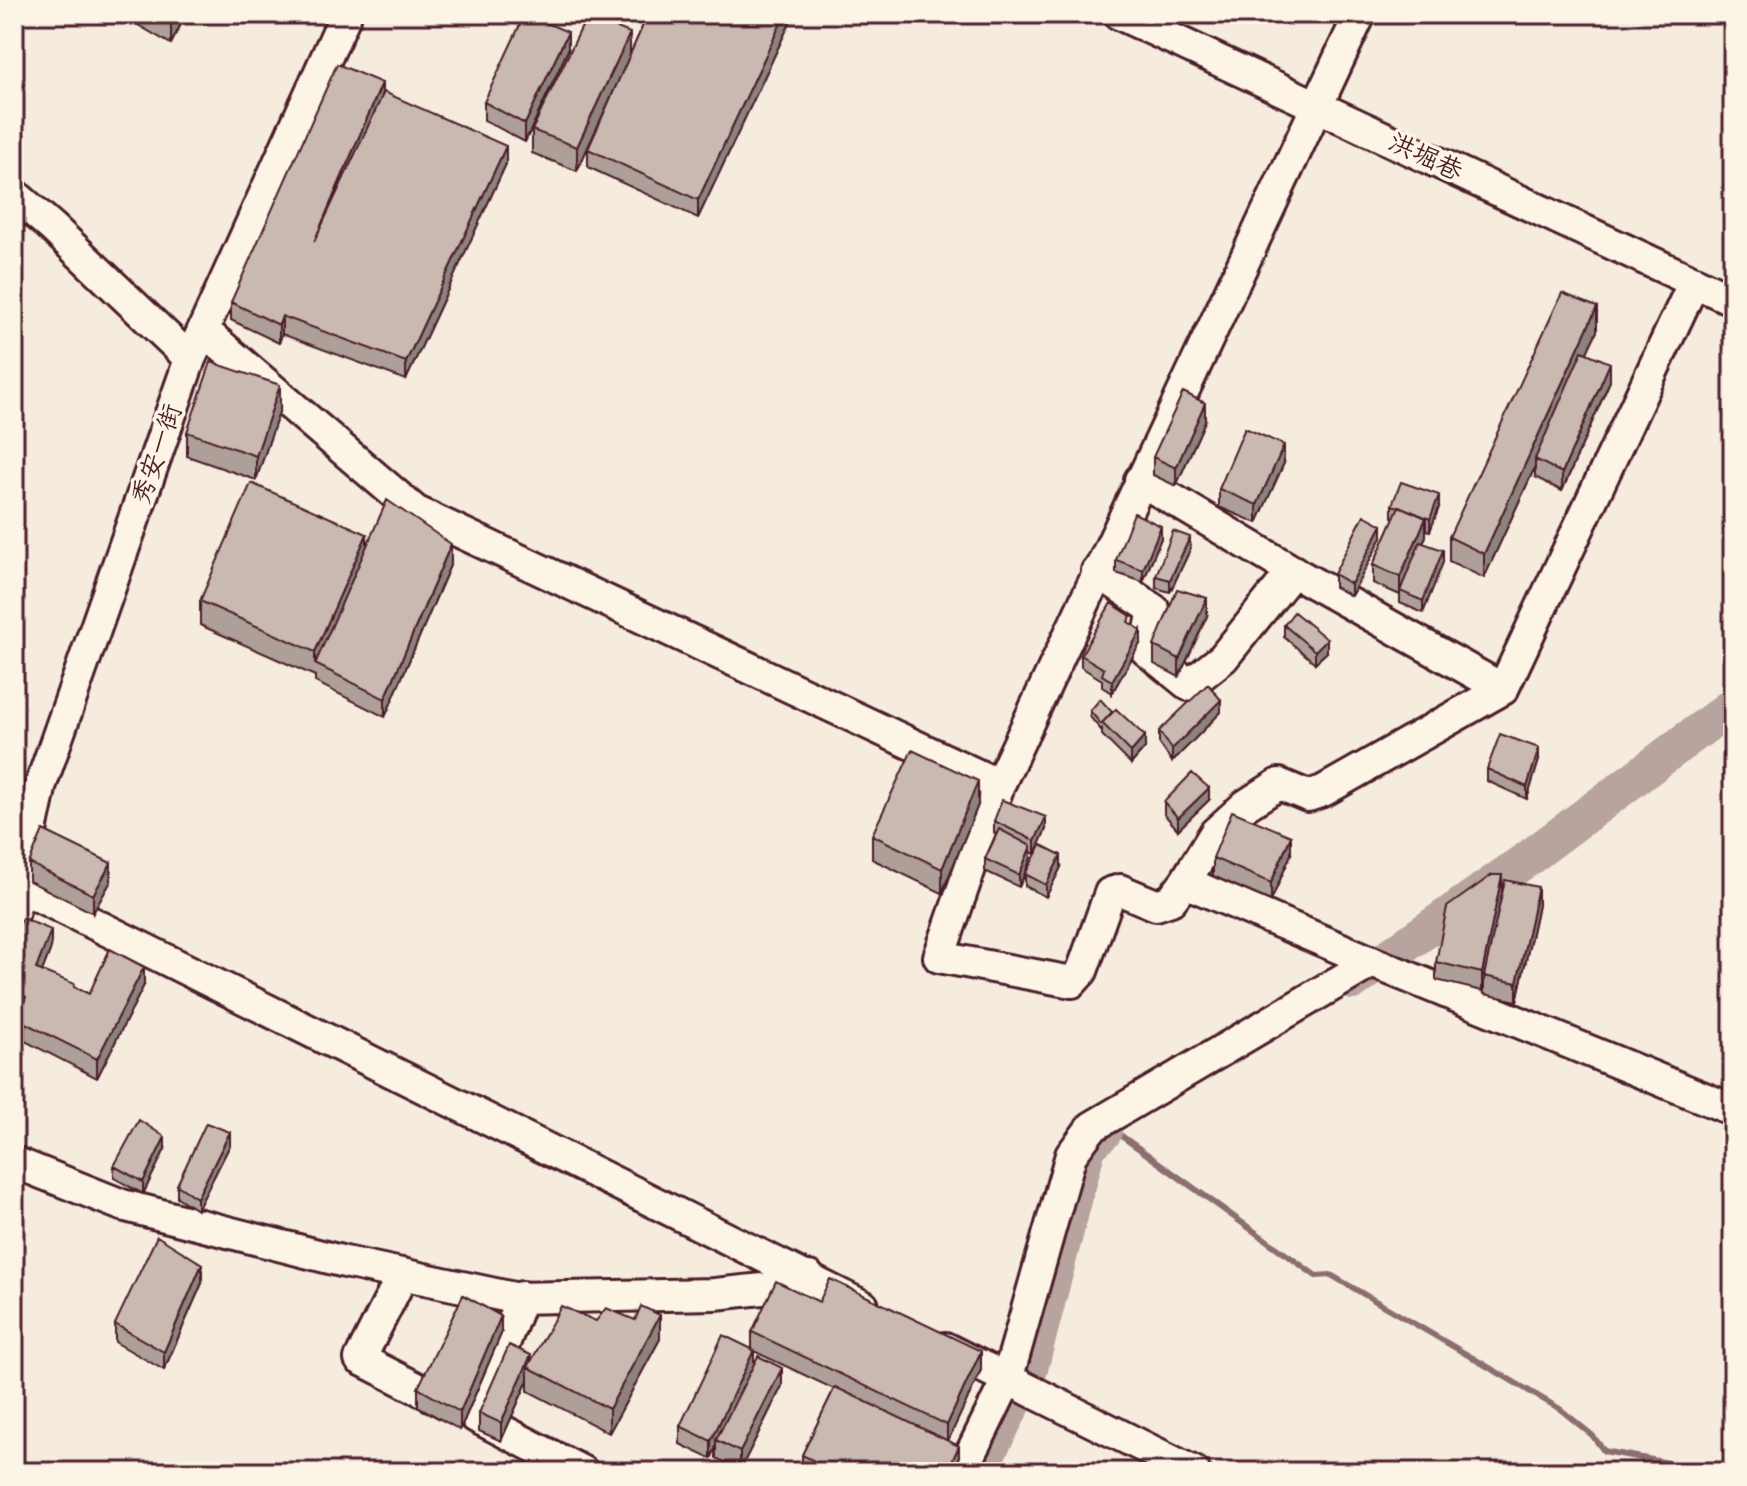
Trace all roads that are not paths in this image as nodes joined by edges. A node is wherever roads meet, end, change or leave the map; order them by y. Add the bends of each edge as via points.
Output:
1 (346, 14) edge
2 (1119, 14) edge
3 (1360, 14) edge
4 (1318, 106) junction
5 (14, 194) edge
6 (1694, 282) junction
7 (1733, 300) edge
8 (203, 330) junction
9 (190, 359) junction
10 (1140, 480) junction
11 (1097, 571) junction
12 (1293, 571) junction
13 (1503, 689) junction
14 (999, 785) junction
15 (1185, 882) junction
16 (16, 894) edge
17 (1372, 962) junction
18 (1733, 1110) edge
19 (14, 1162) edge
20 (403, 1274) junction
21 (809, 1277) junction
22 (522, 1297) junction
23 (894, 1321) edge
24 (922, 1336) edge
25 (1007, 1380) junction
26 (476, 1417) junction
27 (583, 1472) edge
28 (962, 1472) edge
29 (1194, 1472) edge

1 - 8 street, 秀安一街
2 - 4 street, 洪堀巷
3 - 4 street
4 - 6 street, 洪堀巷
4 - 10 street
5 - 9 street
6 - 7 street, 洪堀巷
6 - 13 street
8 - 9 street, 秀安一街
8 - 14 street via 415,511
9 - 16 street, 秀安一街 via 41,784
10 - 11 street
10 - 12 street
11 - 12 street via 1154,610 1146,650 1189,685 1223,658
11 - 14 street
12 - 13 street
13 - 15 street via 1323,791 1308,796 1279,784 1215,833
14 - 15 street via 939,957 1072,982 1082,971 1110,893 1120,890 1156,905 1171,900
15 - 17 street
16 - 21 street via 68,913
17 - 18 street
17 - 25 street via 1092,1127 1071,1155
19 - 20 street via 122,1205
20 - 22 street
20 - 26 street via 360,1359
21 - 22 street via 773,1288 715,1294
21 - 23 street
22 - 26 street
24 - 25 street
25 - 28 street
25 - 29 street
26 - 27 street

